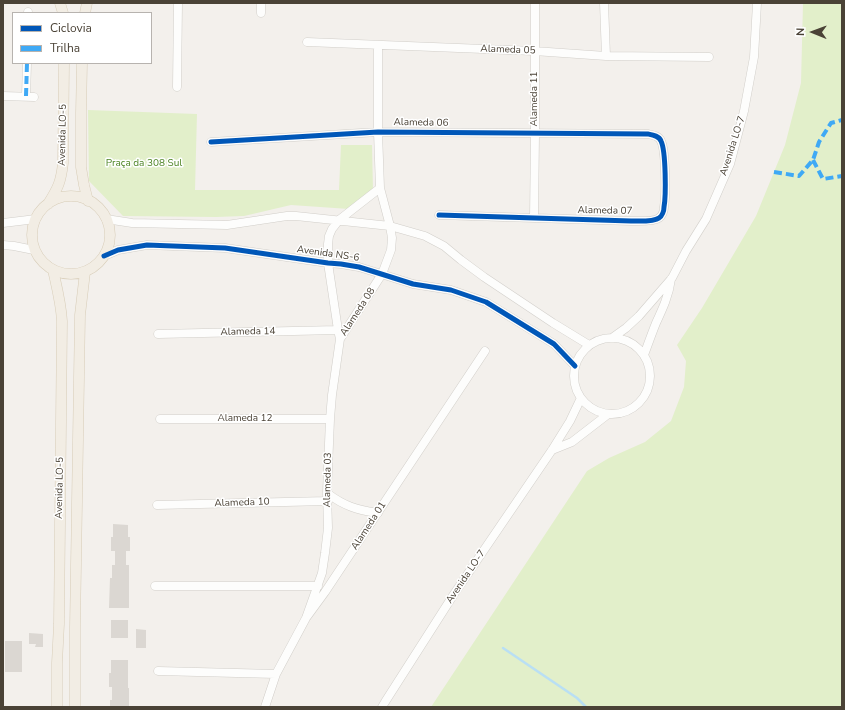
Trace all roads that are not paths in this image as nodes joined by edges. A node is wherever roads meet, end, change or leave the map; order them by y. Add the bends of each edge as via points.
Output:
1 (178, 3) edge
2 (261, 3) edge
3 (535, 3) edge
4 (604, 3) edge
5 (757, 3) edge
6 (261, 13) dead end
7 (307, 42) dead end
8 (378, 45) junction
9 (534, 50) junction
10 (606, 56) junction
11 (709, 57) dead end
12 (27, 64) edge
13 (64, 64) edge
14 (82, 64) edge
15 (177, 87) dead end
16 (3, 96) edge
17 (378, 132) junction
18 (535, 134) junction
19 (631, 134) joint
20 (211, 142) dead end
21 (380, 188) junction
22 (88, 201) junction
23 (48, 204) junction
24 (439, 215) dead end
25 (534, 218) junction
26 (36, 219) junction
27 (106, 219) junction
28 (339, 220) junction
29 (3, 222) edge
30 (390, 226) junction
31 (3, 245) edge
32 (34, 250) junction
33 (104, 256) junction
34 (328, 263) junction
35 (53, 270) junction
36 (85, 272) junction
37 (382, 274) junction
38 (672, 278) junction
39 (338, 330) junction
40 (158, 334) dead end
41 (612, 338) junction
42 (340, 339) junction
43 (589, 345) junction
44 (485, 351) dead end
45 (644, 355) junction
46 (576, 366) junction
47 (580, 398) junction
48 (607, 415) junction
49 (160, 419) dead end
50 (330, 419) junction
51 (552, 450) junction
52 (328, 497) junction
53 (157, 505) dead end
54 (378, 513) junction
55 (155, 586) dead end
56 (318, 586) junction
57 (306, 618) junction
58 (158, 672) dead end
59 (276, 674) junction
60 (57, 707) edge
61 (75, 707) edge
62 (265, 707) edge
63 (382, 707) edge

1 - 15 street
2 - 6 street
3 - 9 street, Alameda 11
4 - 10 street
5 - 38 street, Avenida LO-7 via 754,57 744,111 730,164 706,219
7 - 8 street, Alameda 05
8 - 9 street, Alameda 05
8 - 17 street, Alameda 08
9 - 10 street, Alameda 05
9 - 18 street, Alameda 11
10 - 11 street, Alameda 05
12 - 16 street via 30,96
13 - 23 main road, Avenida LO-5 via 63,163 58,188
14 - 22 main road, Avenida LO-5 via 81,166
17 - 18 street, Alameda 06
17 - 20 street, Alameda 06
17 - 21 street, Alameda 08
18 - 19 street, Alameda 06
18 - 25 street, Alameda 11
19 - 25 street, Alameda 07 via 654,135 661,141 665,199 660,218 637,221
21 - 28 street, Alameda 08
21 - 30 street, Alameda 08
22 - 23 main road via 68,197
22 - 27 main road via 102,212
23 - 26 main road
24 - 25 street, Alameda 07
26 - 29 street
26 - 32 main road via 32,229
27 - 28 street via 132,223 228,225 288,216
27 - 33 main road via 109,238
28 - 30 street
28 - 34 street, Alameda 08 via 329,236
30 - 37 street, Alameda 08 via 391,250
30 - 43 street via 425,236 444,246 484,277
31 - 32 street
32 - 35 main road via 42,262
33 - 34 street, Avenida NS-6 via 118,250 154,245 225,248
33 - 36 main road
34 - 37 street, Avenida NS-6
34 - 39 street, Alameda 08
35 - 36 main road via 63,274
35 - 60 main road, Avenida LO-5 via 62,308
36 - 61 main road, Avenida LO-5 via 79,322
37 - 42 street, Alameda 08
37 - 46 street, Avenida NS-6 via 413,284 451,290 486,302 554,344
38 - 41 street, Avenida LO-7 via 639,316
38 - 45 street, Avenida LO-7 via 670,291
39 - 40 street, Alameda 14
39 - 42 street, Alameda 08
41 - 43 street
41 - 45 street via 630,342
42 - 50 street, Alameda 03
43 - 46 street via 581,354
44 - 54 street, Alameda 01
45 - 48 street via 651,379 648,391 641,402 631,410
46 - 47 street via 574,382
47 - 48 street via 597,412
47 - 51 street, Avenida LO-7 via 570,421
48 - 51 street via 572,442
49 - 50 street, Alameda 12
50 - 52 street, Alameda 03
51 - 63 street, Avenida LO-7 via 450,600
52 - 53 street, Alameda 10
52 - 54 street via 360,510
52 - 56 street, Alameda 03 via 328,528
54 - 57 street, Alameda 01
55 - 56 street
56 - 57 street, Alameda 03
57 - 59 street, Alameda 01
58 - 59 street
59 - 62 street, Alameda 01

